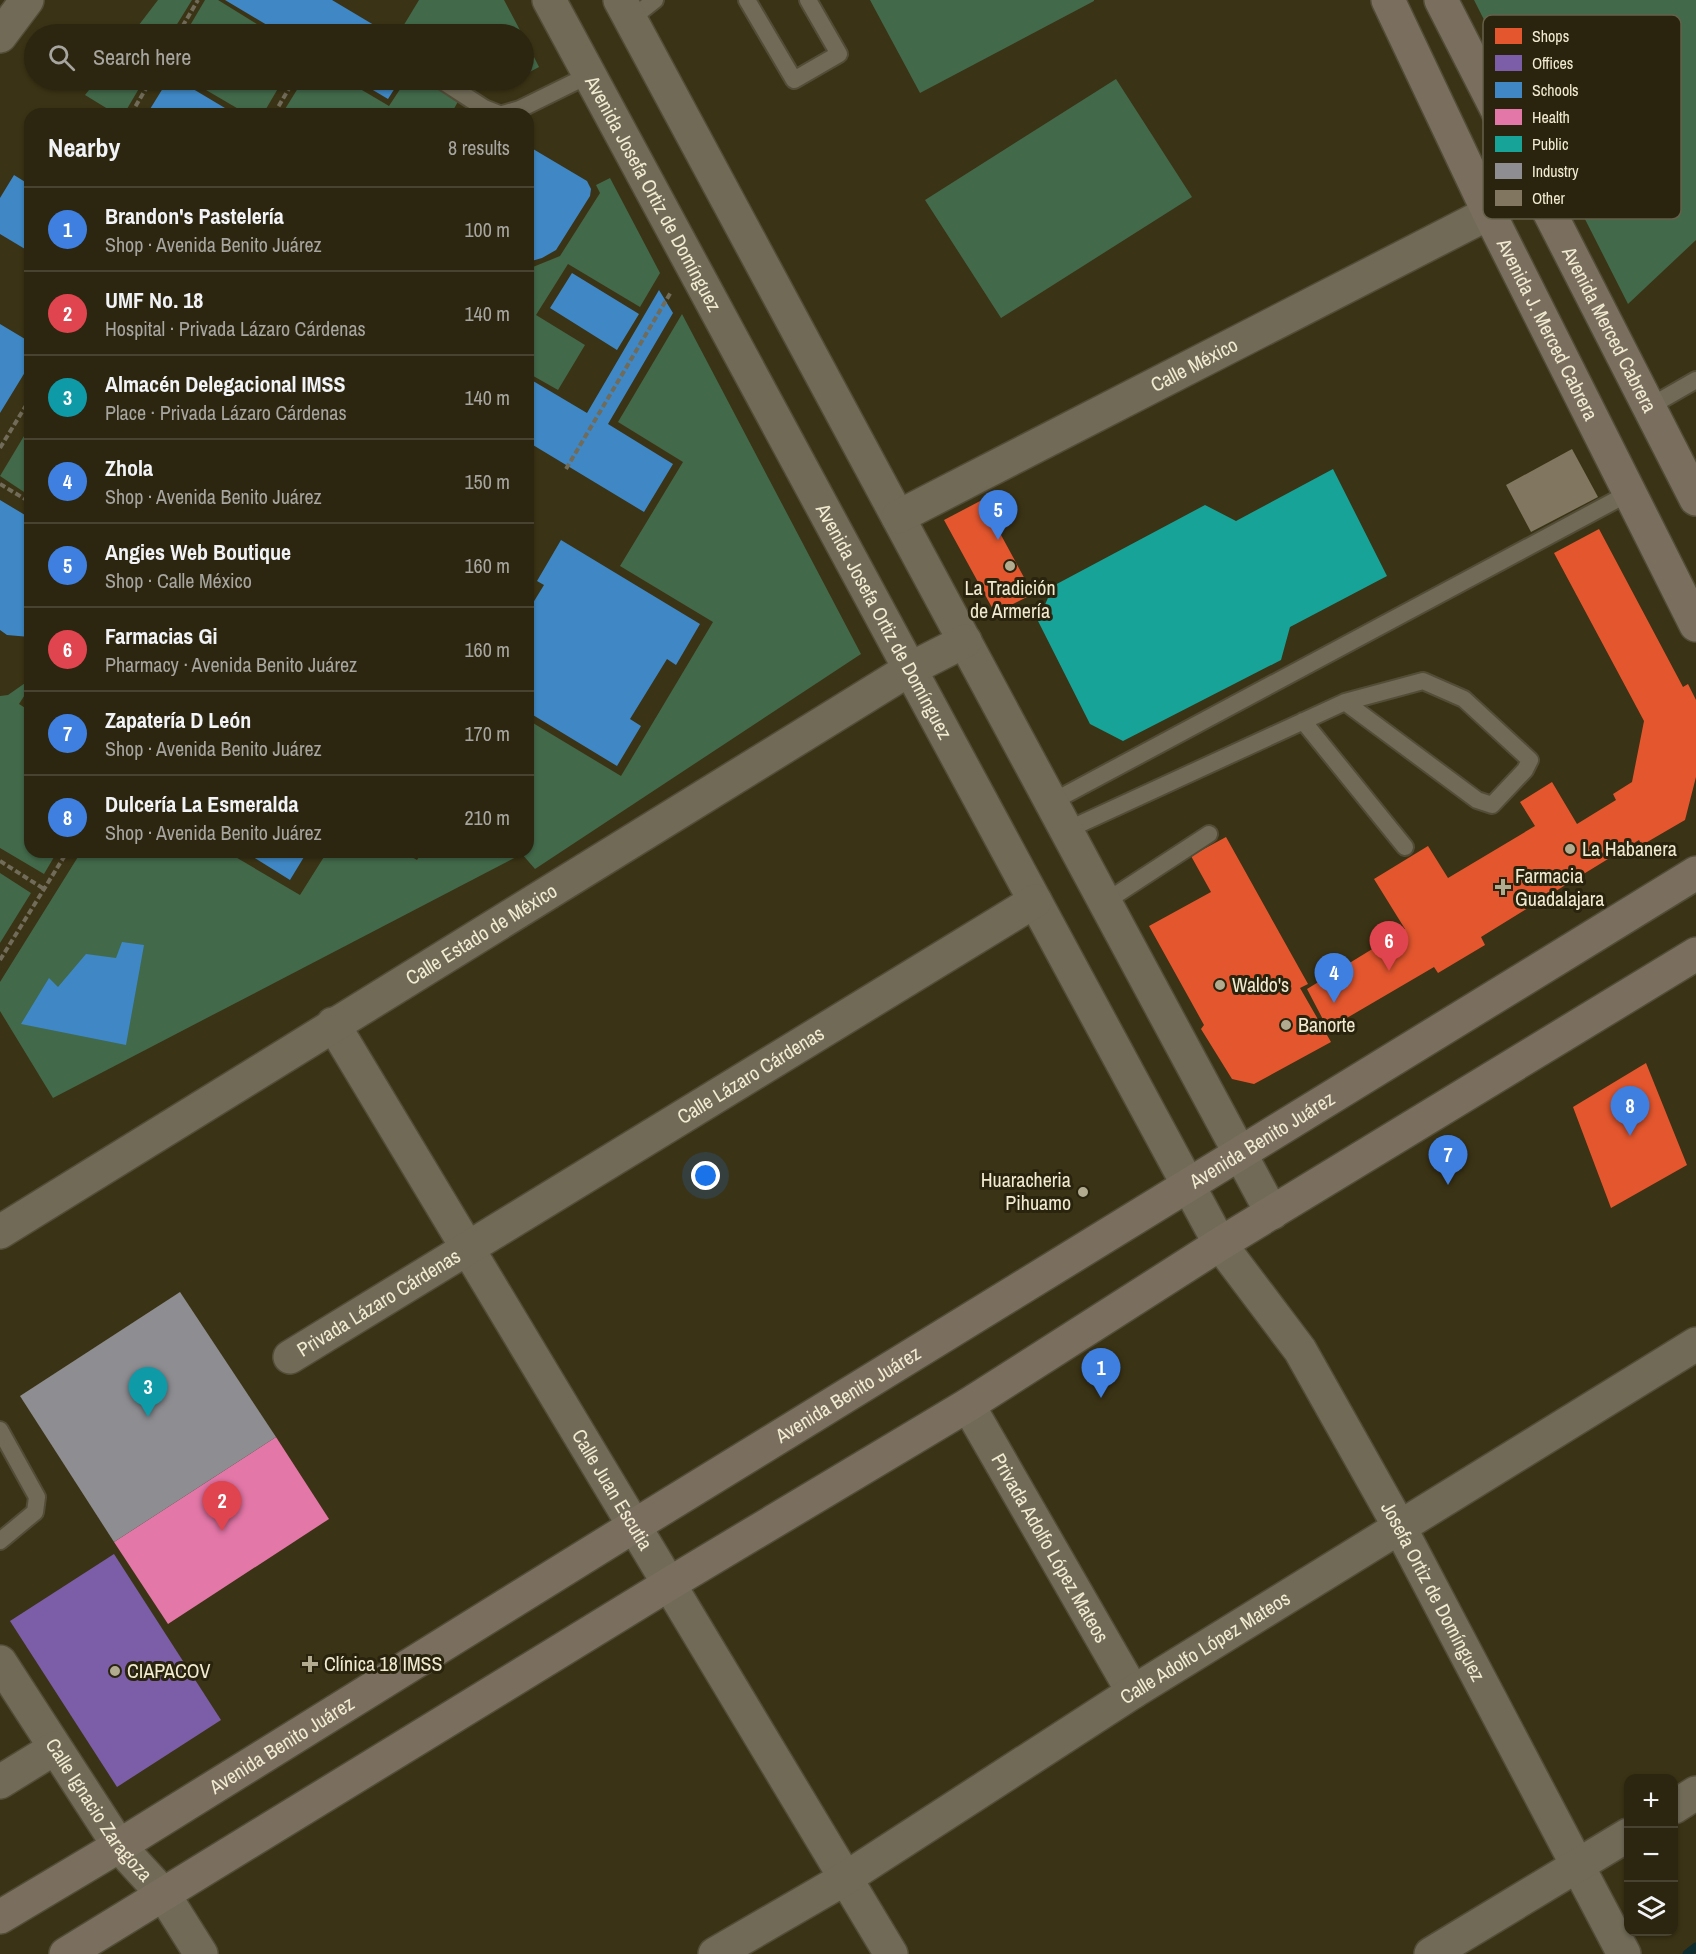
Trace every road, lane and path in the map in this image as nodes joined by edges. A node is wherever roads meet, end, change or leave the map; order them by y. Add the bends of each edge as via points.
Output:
1 (27, 0) edge
2 (198, 0) edge
3 (549, 0) edge
4 (747, 0) edge
5 (808, 0) edge
6 (1441, 0) edge
7 (1400, 4) edge
8 (635, 6) edge
9 (184, 24) edge
10 (0, 36) edge
11 (589, 75) junction
12 (1483, 82) edge
13 (145, 90) edge
14 (288, 90) edge
15 (456, 90) edge
16 (135, 108) edge
17 (278, 108) edge
18 (484, 108) edge
19 (522, 108) edge
20 (1483, 199) edge
21 (1483, 216) edge
22 (1492, 219) edge
23 (1553, 219) edge
24 (690, 261) junction
25 (1696, 380) edge
26 (1649, 407) junction
27 (24, 409) edge
28 (0, 448) edge
29 (566, 469) dead end
30 (0, 484) edge
31 (1629, 493) junction
32 (24, 498) edge
33 (1696, 499) edge
34 (898, 517) junction
35 (1696, 625) edge
36 (965, 641) junction
37 (910, 669) junction
38 (1345, 702) junction
39 (1303, 721) junction
40 (1059, 816) junction
41 (1209, 834) dead end
42 (1405, 847) dead end
43 (63, 858) edge
44 (0, 861) edge
45 (1694, 872) edge
46 (44, 889) junction
47 (1035, 901) junction
48 (1105, 902) junction
49 (1696, 954) edge
50 (0, 960) edge
51 (333, 1024) junction
52 (1241, 1154) junction
53 (1188, 1184) junction
54 (1272, 1213) junction
55 (0, 1232) edge
56 (1220, 1244) junction
57 (467, 1248) junction
58 (1696, 1344) edge
59 (290, 1357) dead end
60 (968, 1405) junction
61 (0, 1430) edge
62 (634, 1526) junction
63 (1400, 1526) junction
64 (0, 1541) edge
65 (669, 1584) junction
66 (0, 1662) edge
67 (1133, 1692) junction
68 (55, 1748) junction
69 (0, 1782) edge
70 (1696, 1793) edge
71 (1678, 1804) edge
72 (1624, 1838) edge
73 (119, 1846) junction
74 (1578, 1867) junction
75 (846, 1878) junction
76 (164, 1895) junction
77 (0, 1917) edge
78 (66, 1954) edge
79 (201, 1954) edge
80 (715, 1954) edge
81 (891, 1954) edge
82 (1431, 1954) edge
83 (1624, 1954) edge

1 - 10 street
2 - 9 path
3 - 11 street, Avenida Josefa Ortiz de Domínguez
4 - 5 lane via 794,80 839,54
6 - 12 main road, Avenida Merced Cabrera
7 - 20 main road, Avenida J. Merced Cabrera
8 - 34 street
11 - 19 lane
11 - 24 street, Avenida Josefa Ortiz de Domínguez
13 - 16 path
14 - 17 path
15 - 18 lane
21 - 34 street, Calle México
22 - 31 main road, Avenida J. Merced Cabrera
23 - 26 main road, Avenida Merced Cabrera
24 - 29 path
24 - 37 street, Avenida Josefa Ortiz de Domínguez
25 - 26 lane
26 - 33 main road, Avenida Merced Cabrera
27 - 28 path
30 - 32 path
31 - 35 main road, Avenida J. Merced Cabrera
31 - 40 lane
34 - 36 street
36 - 37 street, Calle Estado de México
36 - 40 street
37 - 47 street, Avenida Josefa Ortiz de Domínguez
37 - 51 street, Calle Estado de México
38 - 38 lane via 1423,681 1464,699 1530,760 1492,804 1477,800
38 - 39 lane
39 - 40 lane
39 - 42 lane
40 - 48 street
41 - 48 lane
43 - 46 path
44 - 46 path
45 - 52 main road, Avenida Benito Juárez
46 - 50 path
47 - 53 street, Avenida Josefa Ortiz de Domínguez
47 - 57 street, Calle Lázaro Cárdenas
48 - 52 street
49 - 54 main road
51 - 55 street, Calle Estado de México
51 - 57 street, Calle Juan Escutia
52 - 53 main road, Avenida Benito Juárez
52 - 54 street
53 - 56 street, Avenida Josefa Ortiz de Domínguez
53 - 62 main road, Avenida Benito Juárez
54 - 56 main road
56 - 60 main road
56 - 63 street, Josefa Ortiz de Domínguez via 1300,1350
57 - 59 street, Privada Lázaro Cárdenas
57 - 62 street, Calle Juan Escutia
58 - 63 street, Calle Adolfo López Mateos
60 - 65 main road
60 - 67 street, Privada Adolfo López Mateos
61 - 64 lane via 37,1497 35,1512
62 - 65 street, Calle Juan Escutia
62 - 73 main road, Avenida Benito Juárez
63 - 67 street, Calle Adolfo López Mateos
63 - 74 street, Josefa Ortiz de Domínguez
65 - 75 street, Calle Juan Escutia
65 - 76 main road
66 - 68 street, Calle Ignacio Zaragoza
67 - 75 street, Calle Adolfo López Mateos
68 - 69 street
68 - 73 street, Calle Ignacio Zaragoza
70 - 71 street
72 - 74 street
73 - 76 street, Calle Ignacio Zaragoza
73 - 77 main road, Avenida Benito Juárez
74 - 82 street
74 - 83 street, Josefa Ortiz de Domínguez
75 - 80 street, Calle Adolfo López Mateos
75 - 81 street, Calle Juan Escutia
76 - 78 main road
76 - 79 street, Calle Ignacio Zaragoza

